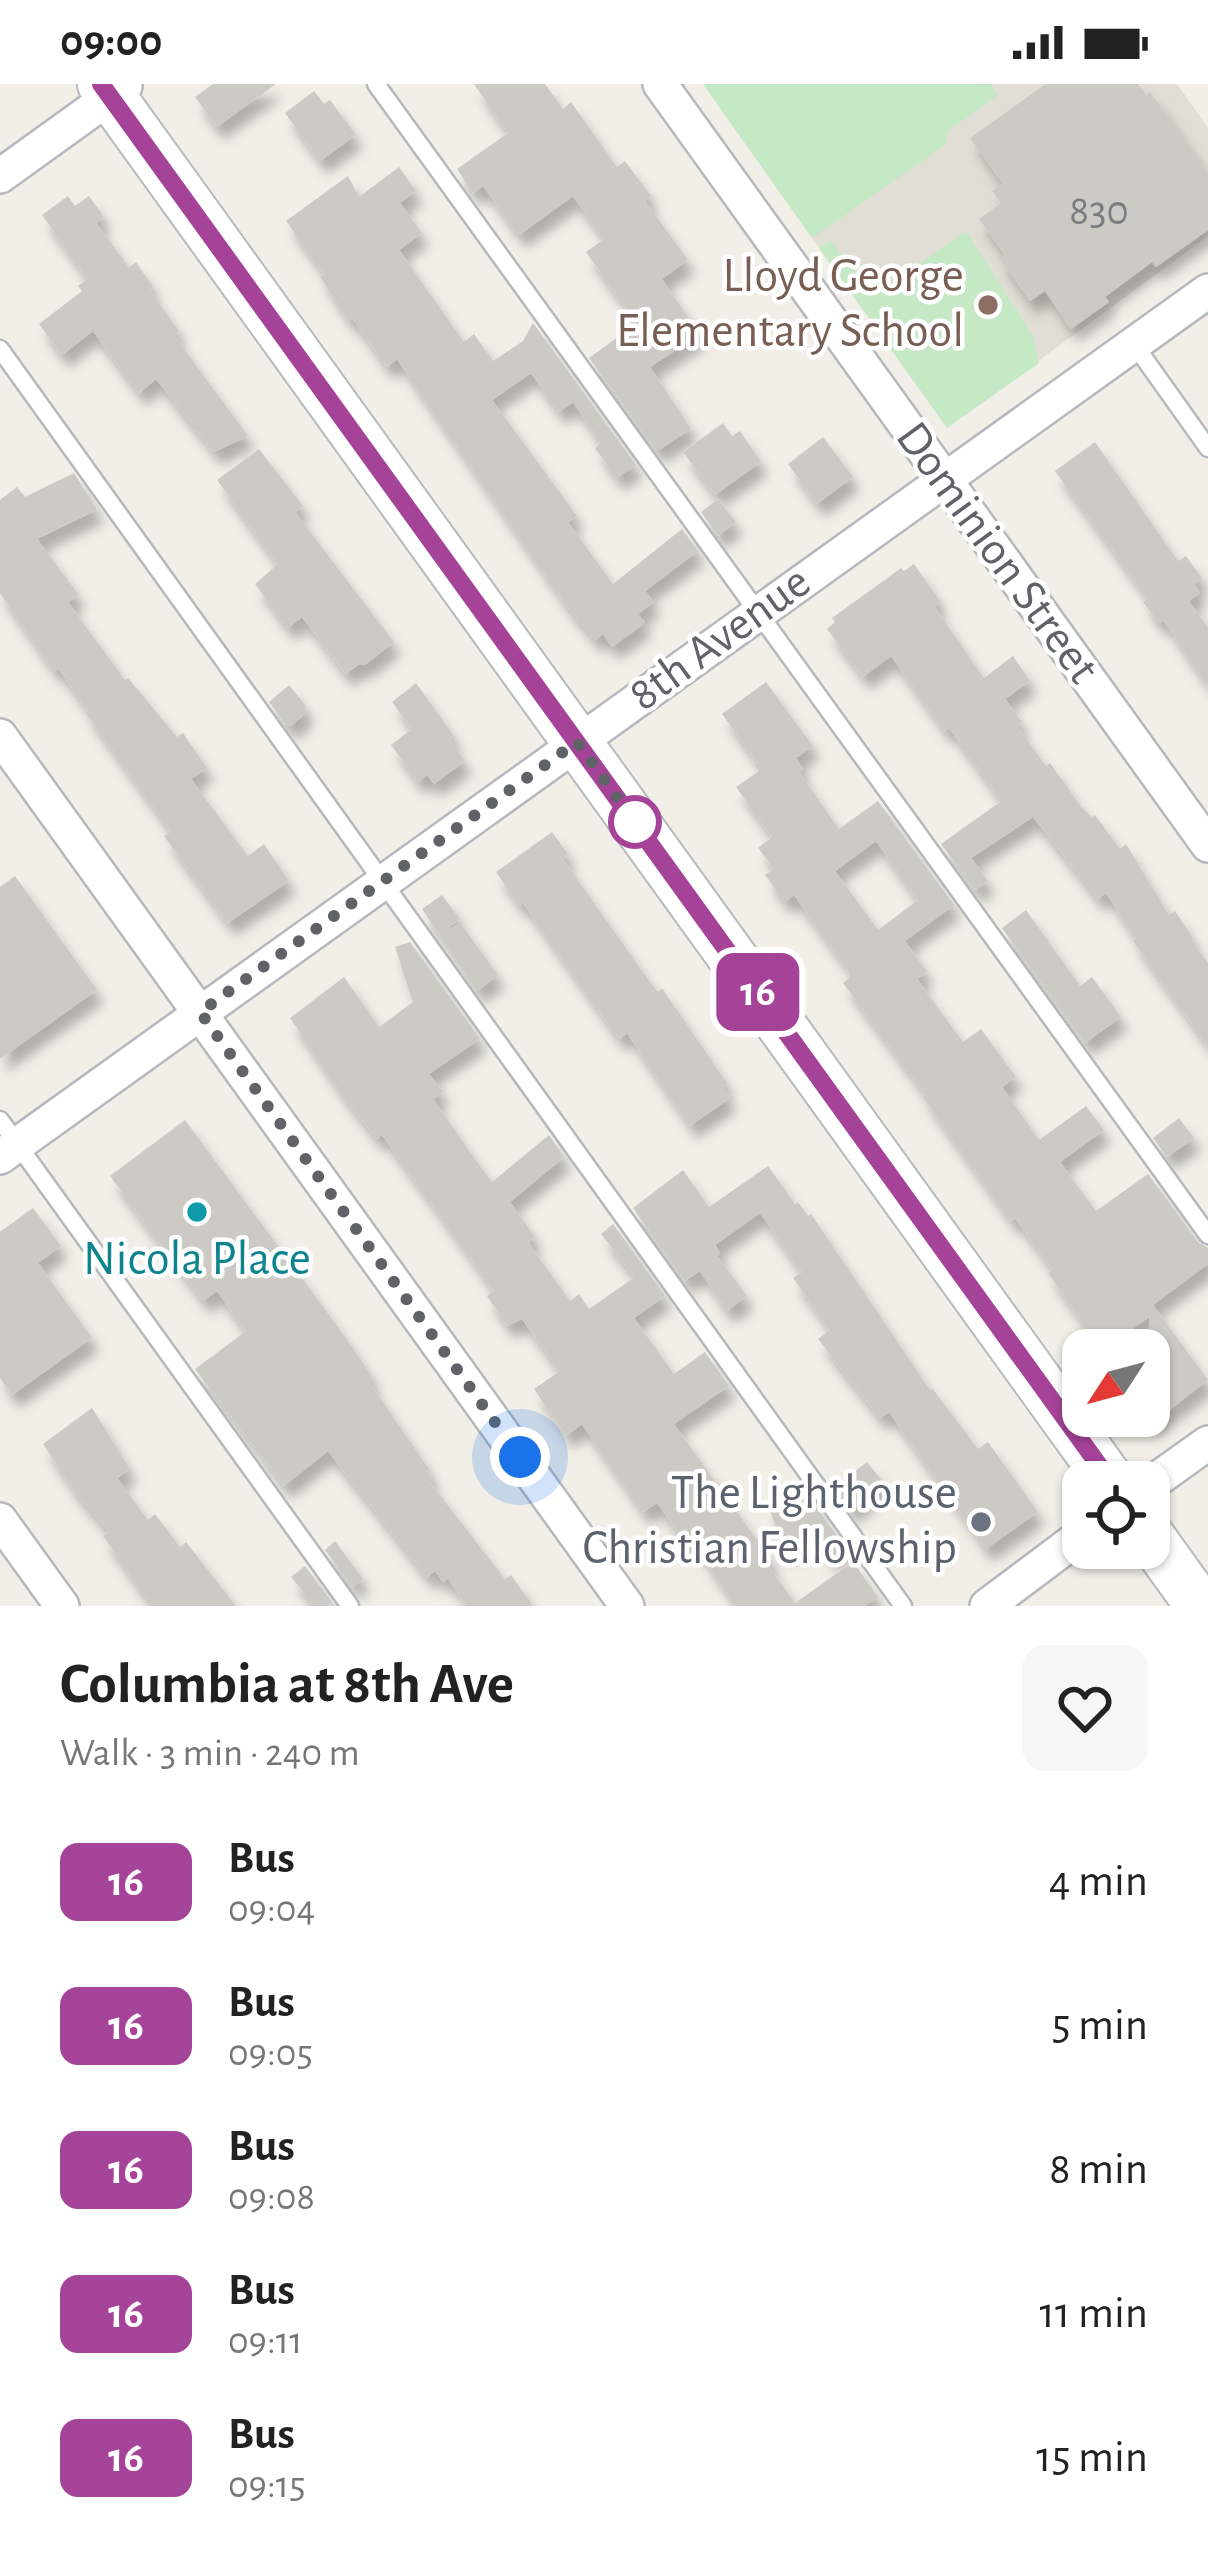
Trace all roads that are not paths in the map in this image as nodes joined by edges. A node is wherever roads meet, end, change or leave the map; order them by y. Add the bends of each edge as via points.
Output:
1 (376, 84) edge
2 (660, 84) edge
3 (113, 88) edge
4 (0, 176) edge
5 (1208, 291) edge
6 (1135, 344) junction
7 (0, 349) edge
8 (1208, 448) edge
9 (944, 481) junction
10 (757, 613) junction
11 (0, 736) edge
12 (577, 742) junction
13 (1208, 845) edge
14 (383, 882) junction
15 (200, 1012) junction
16 (6, 1140) edge
17 (1208, 1235) edge
18 (1208, 1443) edge
19 (1096, 1461) edge
20 (1170, 1470) edge
21 (0, 1520) edge
22 (1062, 1550) edge
23 (1170, 1564) edge
24 (62, 1606) edge
25 (350, 1606) edge
26 (627, 1606) edge
27 (903, 1606) edge
28 (987, 1606) edge
29 (1200, 1606) edge

1 - 10 lane
2 - 9 street, Dominion Street
3 - 4 street
3 - 12 main road
5 - 6 street, 8th Avenue
6 - 8 lane
6 - 9 street, 8th Avenue
7 - 14 lane
9 - 10 street, 8th Avenue
9 - 13 street, Dominion Street
10 - 12 street, 8th Avenue
10 - 17 lane
11 - 15 street
12 - 14 street, 8th Avenue
12 - 19 main road
14 - 15 street, 8th Avenue
14 - 27 lane
15 - 16 street, 8th Avenue
15 - 26 street
16 - 25 lane
18 - 20 street
21 - 24 street
22 - 28 street
23 - 29 main road

